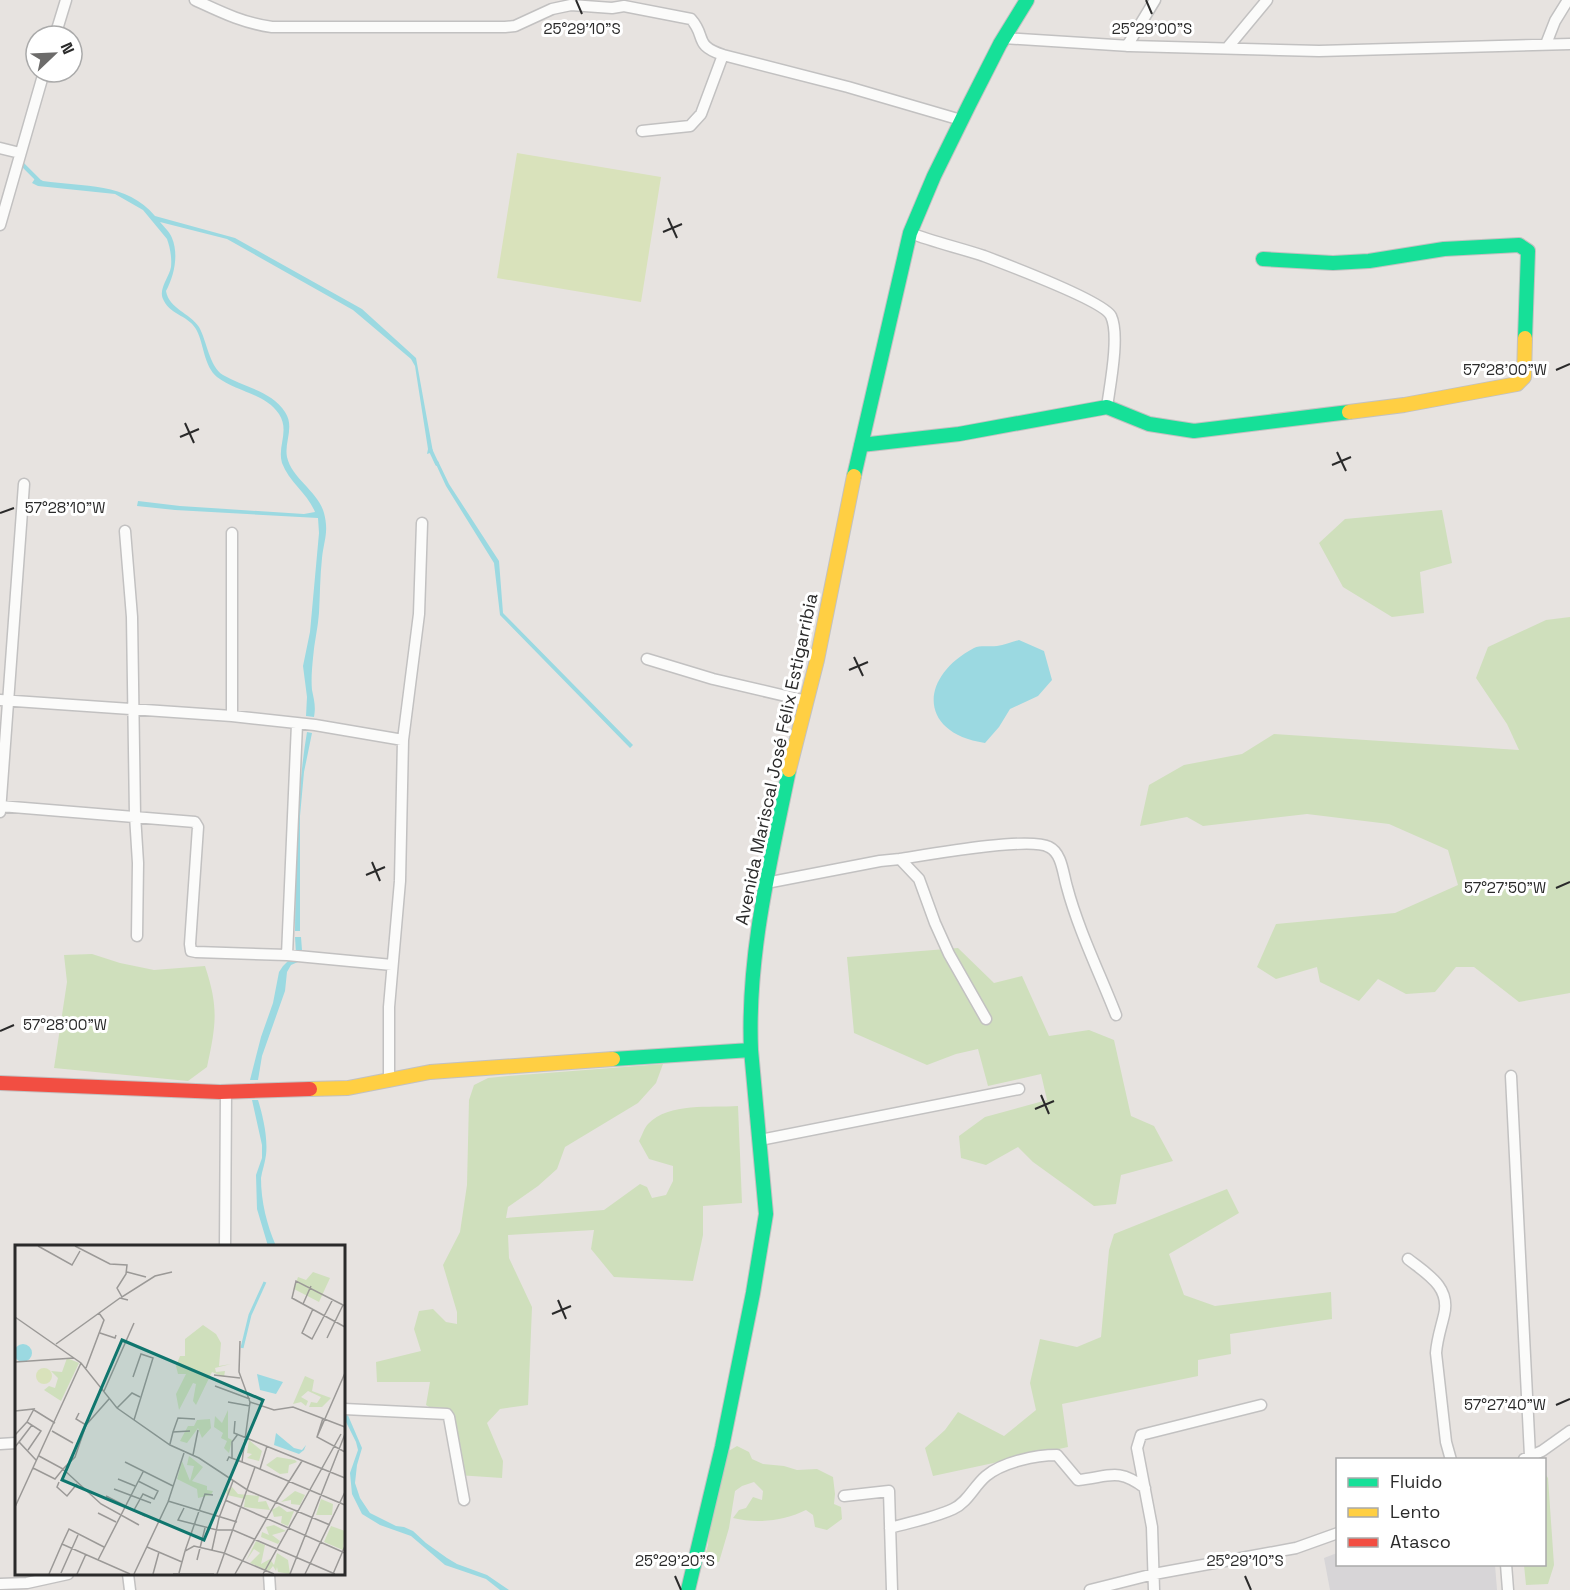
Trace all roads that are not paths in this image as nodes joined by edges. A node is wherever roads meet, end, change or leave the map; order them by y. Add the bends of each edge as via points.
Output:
1 (66, 0) edge
2 (195, 0) edge
3 (1027, 0) edge
4 (1155, 0) edge
5 (1267, 0) edge
6 (1568, 0) edge
7 (624, 3) edge
8 (59, 24) edge
9 (1003, 38) junction
10 (1546, 44) junction
11 (1570, 44) edge
12 (1127, 46) junction
13 (1228, 47) junction
14 (723, 55) junction
15 (41, 84) edge
16 (961, 120) junction
17 (642, 131) dead end
18 (0, 148) edge
19 (19, 158) junction
20 (0, 225) edge
21 (910, 234) junction
22 (1263, 259) dead end
23 (1107, 407) junction
24 (861, 445) junction
25 (24, 484) dead end
26 (422, 523) dead end
27 (125, 531) dead end
28 (232, 533) dead end
29 (647, 659) dead end
30 (4, 700) edge
31 (807, 701) junction
32 (134, 708) junction
33 (232, 716) junction
34 (306, 725) junction
35 (403, 740) junction
36 (0, 806) edge
37 (0, 812) edge
38 (135, 815) junction
39 (900, 860) junction
40 (766, 883) junction
41 (137, 936) dead end
42 (291, 955) junction
43 (392, 965) junction
44 (1116, 1014) dead end
45 (986, 1019) dead end
46 (752, 1050) junction
47 (1511, 1076) dead end
48 (388, 1081) junction
49 (0, 1083) edge
50 (1019, 1089) dead end
51 (226, 1092) junction
52 (760, 1140) junction
53 (225, 1245) edge
54 (1408, 1258) dead end
55 (1261, 1405) dead end
56 (347, 1409) edge
57 (1570, 1431) edge
58 (15, 1443) edge
59 (0, 1444) edge
60 (1451, 1458) edge
61 (1527, 1458) edge
62 (1145, 1488) junction
63 (844, 1496) dead end
64 (464, 1500) dead end
65 (890, 1528) junction
66 (1336, 1534) edge
67 (1506, 1566) edge
68 (1154, 1574) junction
69 (63, 1575) edge
70 (128, 1575) edge
71 (269, 1575) edge
72 (0, 1584) edge
73 (130, 1590) edge
74 (270, 1590) edge
75 (688, 1590) edge
76 (892, 1590) edge
77 (1090, 1590) edge
78 (1154, 1590) edge
79 (1508, 1590) edge

1 - 8 street
2 - 7 street via 234,19 272,27 505,27 571,4 612,8
3 - 9 street, Avenida Mariscal José Félix Estigarribia
4 - 12 street
5 - 13 street
6 - 10 street
7 - 14 street via 691,19 702,44
9 - 12 street
9 - 16 street, Avenida Mariscal José Félix Estigarribia
10 - 11 street
10 - 13 street via 1319,51
12 - 13 street
14 - 16 street
14 - 17 street via 696,121 690,126
15 - 19 street
16 - 21 street, Avenida Mariscal José Félix Estigarribia via 924,194
18 - 19 street
19 - 20 street
21 - 23 street via 982,256 1108,310 1115,335
21 - 24 street, Avenida Mariscal José Félix Estigarribia
22 - 23 street via 1369,261 1444,249 1519,245 1528,251 1524,377 1517,384 1404,405 1194,430 1149,424
23 - 24 street via 959,434
24 - 31 street, Avenida Mariscal José Félix Estigarribia
25 - 30 street
26 - 35 street via 419,614
27 - 32 street
28 - 33 street
29 - 31 street
30 - 32 street
30 - 36 street
31 - 40 street, Avenida Mariscal José Félix Estigarribia via 790,762
32 - 33 street
32 - 38 street
33 - 34 street
34 - 35 street
34 - 42 street
35 - 43 street via 400,881
36 - 37 street
36 - 38 street
38 - 41 street
38 - 42 street via 190,820 198,827 191,951
39 - 40 street
39 - 44 street via 1004,845 1037,844 1051,848 1057,854
39 - 45 street via 919,879 949,954
40 - 46 street, Avenida Mariscal José Félix Estigarribia via 753,962
42 - 43 street
43 - 48 street
46 - 48 street via 430,1072
46 - 52 street, Avenida Mariscal José Félix Estigarribia
47 - 61 street
48 - 51 street via 348,1088
49 - 51 street
50 - 52 street
51 - 53 street
52 - 75 street, Avenida Mariscal José Félix Estigarribia via 766,1214 722,1447
54 - 60 street via 1441,1287 1447,1303 1436,1353
55 - 62 street via 1141,1435 1137,1448
56 - 64 street via 447,1414
57 - 61 street
58 - 59 street
62 - 65 street via 1130,1476 1111,1473 1078,1480 1057,1455 1048,1455 1000,1467 954,1509
62 - 68 street
63 - 65 street via 889,1491
65 - 76 street
66 - 68 street via 1296,1548
67 - 79 street
68 - 77 street
68 - 78 street
69 - 72 street
70 - 73 street
71 - 74 street

